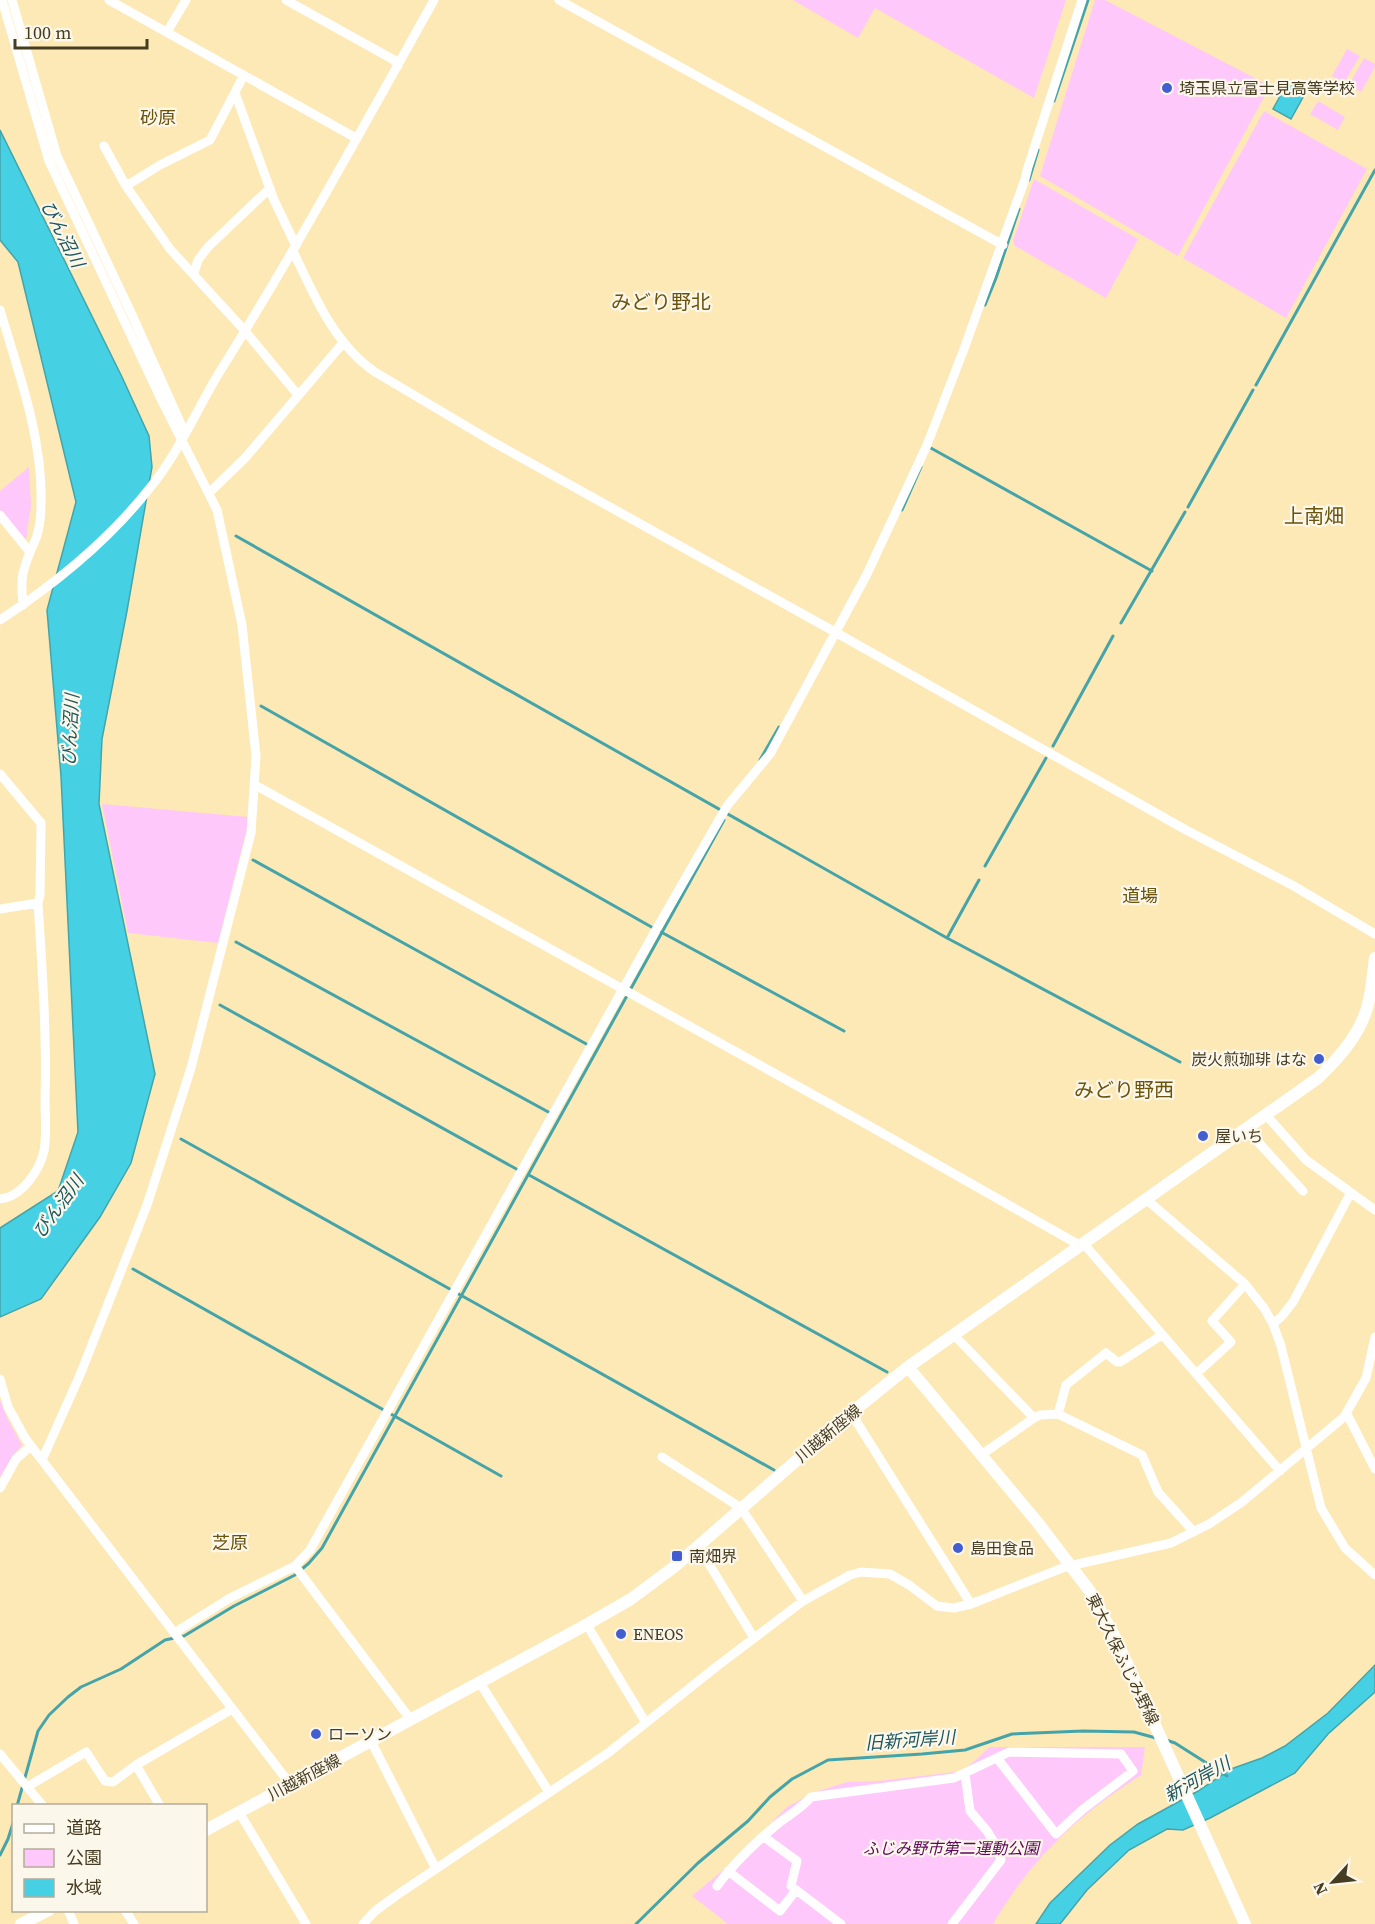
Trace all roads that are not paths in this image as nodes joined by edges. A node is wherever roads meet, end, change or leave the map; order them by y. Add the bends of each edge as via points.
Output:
1 (2, 0) edge
2 (12, 0) edge
3 (109, 0) edge
4 (186, 0) edge
5 (286, 0) edge
6 (434, 0) edge
7 (559, 0) edge
8 (1082, 0) edge
9 (167, 32) junction
10 (398, 66) junction
11 (244, 75) junction
12 (235, 93) junction
13 (356, 138) junction
14 (104, 146) dead end
15 (126, 186) junction
16 (270, 188) junction
17 (1003, 245) junction
18 (295, 248) junction
19 (194, 273) junction
20 (0, 310) edge
21 (245, 331) junction
22 (343, 343) junction
23 (298, 395) junction
24 (183, 436) junction
25 (209, 493) junction
26 (0, 515) edge
27 (29, 551) junction
28 (23, 605) junction
29 (0, 620) edge
30 (835, 632) junction
31 (0, 774) edge
32 (255, 785) junction
33 (38, 903) junction
34 (0, 909) edge
35 (1375, 934) edge
36 (1375, 958) edge
37 (622, 989) junction
38 (1372, 1007) edge
39 (1267, 1116) junction
40 (1247, 1130) junction
41 (1303, 1191) dead end
42 (1350, 1194) junction
43 (0, 1199) edge
44 (1147, 1200) junction
45 (1375, 1210) edge
46 (1082, 1245) junction
47 (1245, 1284) junction
48 (1273, 1323) junction
49 (954, 1335) junction
50 (1162, 1335) junction
51 (1375, 1337) edge
52 (908, 1367) junction
53 (1196, 1374) junction
54 (0, 1379) edge
55 (851, 1413) junction
56 (1058, 1413) junction
57 (1347, 1414) junction
58 (1034, 1418) junction
59 (31, 1446) junction
60 (1305, 1450) junction
61 (981, 1455) junction
62 (662, 1457) dead end
63 (42, 1460) junction
64 (1375, 1468) edge
65 (1280, 1472) junction
66 (0, 1488) edge
67 (741, 1508) junction
68 (1194, 1532) junction
69 (698, 1546) junction
70 (1072, 1565) junction
71 (295, 1566) junction
72 (1375, 1575) edge
73 (803, 1601) junction
74 (971, 1604) junction
75 (587, 1625) junction
76 (174, 1633) junction
77 (754, 1638) junction
78 (480, 1683) junction
79 (232, 1709) junction
80 (411, 1720) junction
81 (646, 1723) junction
82 (371, 1741) junction
83 (0, 1754) edge
84 (997, 1758) junction
85 (136, 1765) junction
86 (965, 1774) junction
87 (290, 1785) junction
88 (27, 1787) junction
89 (549, 1792) junction
90 (41, 1804) edge
91 (159, 1804) edge
92 (238, 1812) junction
93 (207, 1829) edge
94 (764, 1837) junction
95 (436, 1869) junction
96 (728, 1871) junction
97 (717, 1886) dead end
98 (796, 1890) junction
99 (47, 1912) edge
100 (21, 1924) edge
101 (306, 1924) edge
102 (363, 1924) edge
103 (841, 1924) edge
104 (952, 1924) edge
105 (1245, 1924) edge

1 - 24 street via 49,161
2 - 24 street via 57,156 133,316
3 - 9 street
4 - 9 street
5 - 10 street via 394,60
6 - 10 street
7 - 17 street
8 - 17 street
9 - 11 street
10 - 13 street
11 - 12 street
11 - 13 street
12 - 15 street via 210,140
12 - 16 street
13 - 18 street
14 - 15 street
15 - 19 street via 170,249
16 - 18 street
16 - 19 street via 208,247
17 - 30 street via 927,445
18 - 21 street
18 - 22 street
19 - 21 street
20 - 27 street via 27,402 38,459 41,516
21 - 23 street
21 - 24 street
22 - 23 street
22 - 30 street via 375,372 493,442
23 - 25 street via 245,458
24 - 25 street
24 - 28 street via 162,472 133,509 81,559
25 - 32 street via 219,515 242,625 254,726
26 - 27 street
27 - 28 street via 22,581
28 - 29 street
30 - 35 street
30 - 37 street via 770,754 727,806
31 - 33 street via 42,823
32 - 37 street
32 - 63 street via 246,855 188,1078 147,1205
33 - 34 street
33 - 43 street via 46,1033 44,1150 30,1180 12,1195
36 - 38 main road, 川越新座線
37 - 46 street
37 - 71 street via 315,1541
38 - 39 main road, 川越新座線 via 1337,1059 1307,1088
39 - 40 main road, 川越新座線
39 - 42 street via 1306,1160
40 - 41 street
40 - 44 main road, 川越新座線
42 - 45 street
42 - 48 street via 1293,1302
44 - 46 main road, 川越新座線
44 - 47 street
46 - 49 main road, 川越新座線
46 - 50 street
47 - 48 street
47 - 53 street via 1212,1321 1231,1342
48 - 60 street
49 - 52 main road, 川越新座線
49 - 58 street
50 - 53 street
50 - 56 street via 1120,1362 1106,1353 1066,1384
51 - 57 street via 1366,1378
52 - 55 main road, 川越新座線
52 - 61 main road, 東大久保ふじみ野線
53 - 65 street
54 - 59 street via 11,1413
55 - 67 main road, 川越新座線
55 - 74 street
56 - 58 street
56 - 68 street via 1142,1455 1158,1492
57 - 60 street
57 - 64 street
58 - 61 street
59 - 63 street
59 - 66 street via 16,1459
60 - 65 street
60 - 72 street via 1326,1519 1345,1548
61 - 70 main road, 東大久保ふじみ野線
62 - 67 street
63 - 76 street
65 - 68 street via 1231,1510
67 - 69 main road, 川越新座線
67 - 73 street
68 - 70 street via 1171,1543
69 - 75 main road, 川越新座線 via 631,1599
69 - 77 street
70 - 74 street
70 - 105 main road, 東大久保ふじみ野線 via 1104,1614
71 - 76 street via 230,1598
71 - 80 street
73 - 74 street via 850,1575 877,1572 890,1574 938,1606
73 - 77 street
75 - 78 main road, 川越新座線
75 - 81 street
76 - 79 street
77 - 81 street
78 - 80 main road, 川越新座線
78 - 89 street
79 - 85 street
79 - 87 street
80 - 82 main road, 川越新座線
81 - 89 street
82 - 87 main road, 川越新座線
82 - 95 street
83 - 88 street
84 - 84 street via 1009,1752 1121,1754 1133,1771 1056,1834
84 - 86 street
85 - 88 street via 113,1782 105,1781 86,1752
85 - 91 street
86 - 94 street via 811,1797
86 - 104 street via 970,1811 987,1831 1001,1860
87 - 92 main road, 川越新座線
88 - 90 street
89 - 95 street
92 - 93 main road, 川越新座線
92 - 101 street
94 - 96 street
94 - 98 street via 796,1861 791,1886
95 - 102 street
96 - 97 street
96 - 98 street via 780,1911
98 - 103 street
99 - 100 main road

